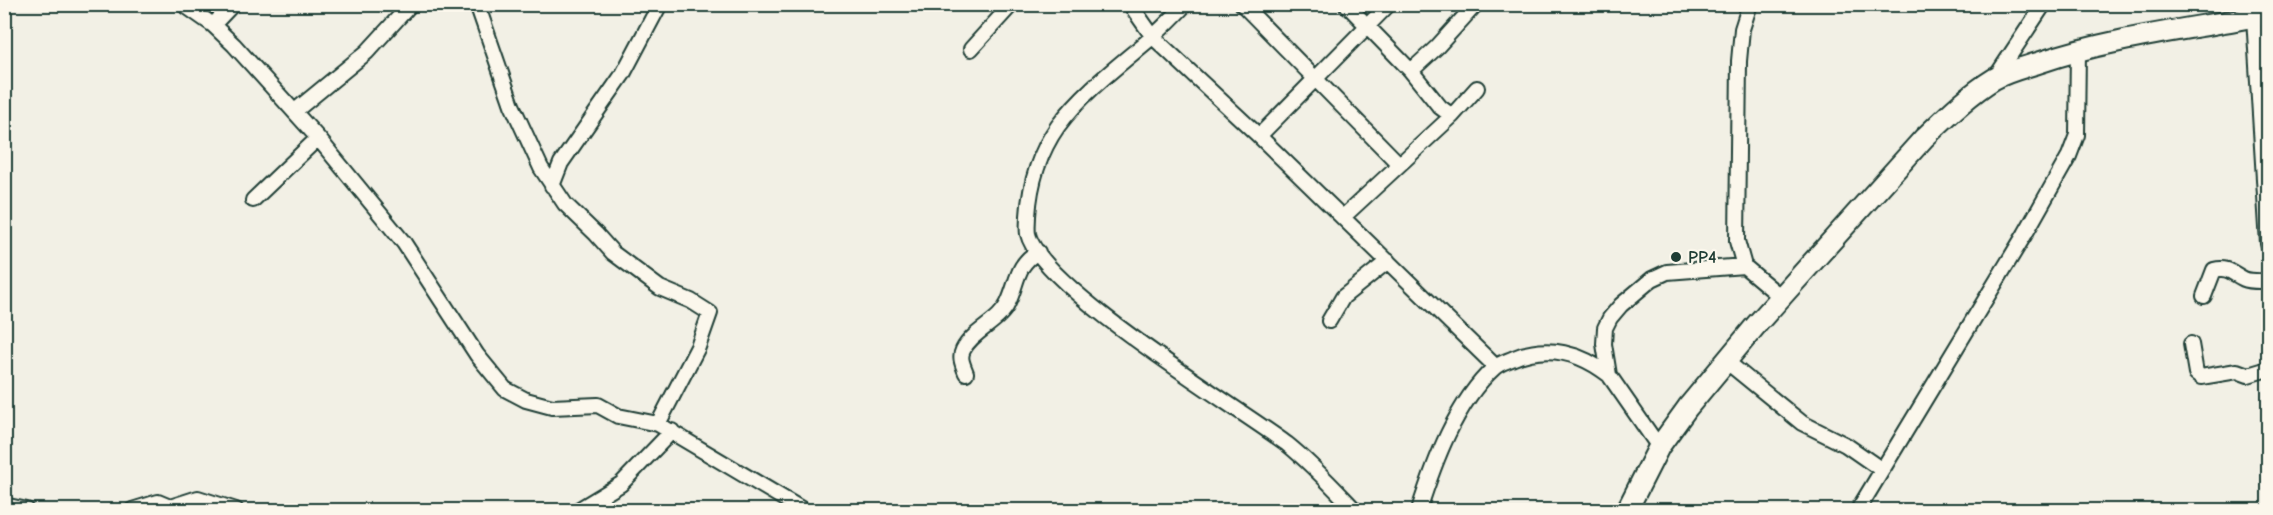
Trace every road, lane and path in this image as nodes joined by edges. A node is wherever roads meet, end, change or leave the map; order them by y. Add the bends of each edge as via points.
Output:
1 (183, 4) edge
2 (233, 4) edge
3 (411, 4) edge
4 (477, 4) edge
5 (660, 4) edge
6 (1012, 4) edge
7 (1130, 4) edge
8 (1186, 4) edge
9 (1242, 4) edge
10 (1346, 4) edge
11 (1389, 4) edge
12 (1476, 4) edge
13 (1750, 4) edge
14 (2044, 4) edge
15 (2257, 12) edge
16 (213, 25) junction
17 (1368, 26) junction
18 (1153, 37) junction
19 (971, 49) dead end
20 (2078, 51) junction
21 (1411, 71) junction
22 (1995, 78) junction
23 (1315, 80) junction
24 (1477, 88) dead end
25 (294, 111) junction
26 (1449, 119) junction
27 (1259, 136) junction
28 (318, 138) junction
29 (1399, 164) junction
30 (552, 186) junction
31 (253, 200) dead end
32 (1343, 217) junction
33 (2268, 244) edge
34 (1038, 252) junction
35 (1388, 261) junction
36 (1744, 267) junction
37 (2268, 281) edge
38 (2204, 296) dead end
39 (1781, 297) junction
40 (1329, 321) dead end
41 (2191, 344) dead end
42 (1726, 361) junction
43 (1495, 366) junction
44 (2268, 369) edge
45 (966, 373) dead end
46 (1609, 375) junction
47 (658, 424) junction
48 (672, 431) junction
49 (1659, 447) junction
50 (1882, 470) junction
51 (4, 505) edge
52 (27, 510) edge
53 (132, 510) edge
54 (236, 510) edge
55 (578, 510) edge
56 (803, 510) edge
57 (1355, 510) edge
58 (1419, 510) edge
59 (1627, 510) edge
60 (1857, 510) edge

1 - 16 street
2 - 16 street
3 - 25 street via 368,52
4 - 30 street via 512,105
5 - 30 street via 622,74 561,163
6 - 19 street
7 - 18 street
8 - 18 street
9 - 23 street
10 - 17 street
11 - 17 street
12 - 21 street
13 - 36 street via 1742,29 1738,87 1737,241
14 - 22 street
15 - 20 highway
15 - 33 street
16 - 25 street
17 - 21 street
17 - 23 street
18 - 27 street
18 - 34 street via 1091,90 1058,126 1045,150 1034,175 1029,207 1028,233
20 - 22 highway
20 - 50 street via 2078,135 2069,156
21 - 26 street
22 - 39 highway via 1949,113
23 - 27 street
23 - 29 street
24 - 26 street
25 - 28 street
26 - 29 street
27 - 32 street
28 - 31 street
28 - 47 street via 404,243 477,355 505,389 552,407 598,405 618,416
29 - 32 street
30 - 47 street via 613,253 660,288 710,313 698,347
32 - 35 street
34 - 45 street via 1022,266 1008,304 964,348
34 - 57 street via 1103,314 1288,445
35 - 40 street via 1343,297
35 - 43 street
36 - 39 street
36 - 46 street via 1667,272 1652,279 1622,305 1605,328
37 - 38 street via 2246,280 2222,267 2214,270
39 - 42 highway
41 - 44 street via 2196,373 2201,377 2237,371 2248,375
42 - 49 highway
42 - 50 street via 1802,423 1846,445
43 - 46 street via 1529,352 1566,352
43 - 58 street via 1454,420
46 - 49 street
47 - 48 street
48 - 55 street via 621,484
48 - 56 street
49 - 59 highway
50 - 60 street
51 - 52 street
53 - 54 street via 158,502 170,507 198,498

